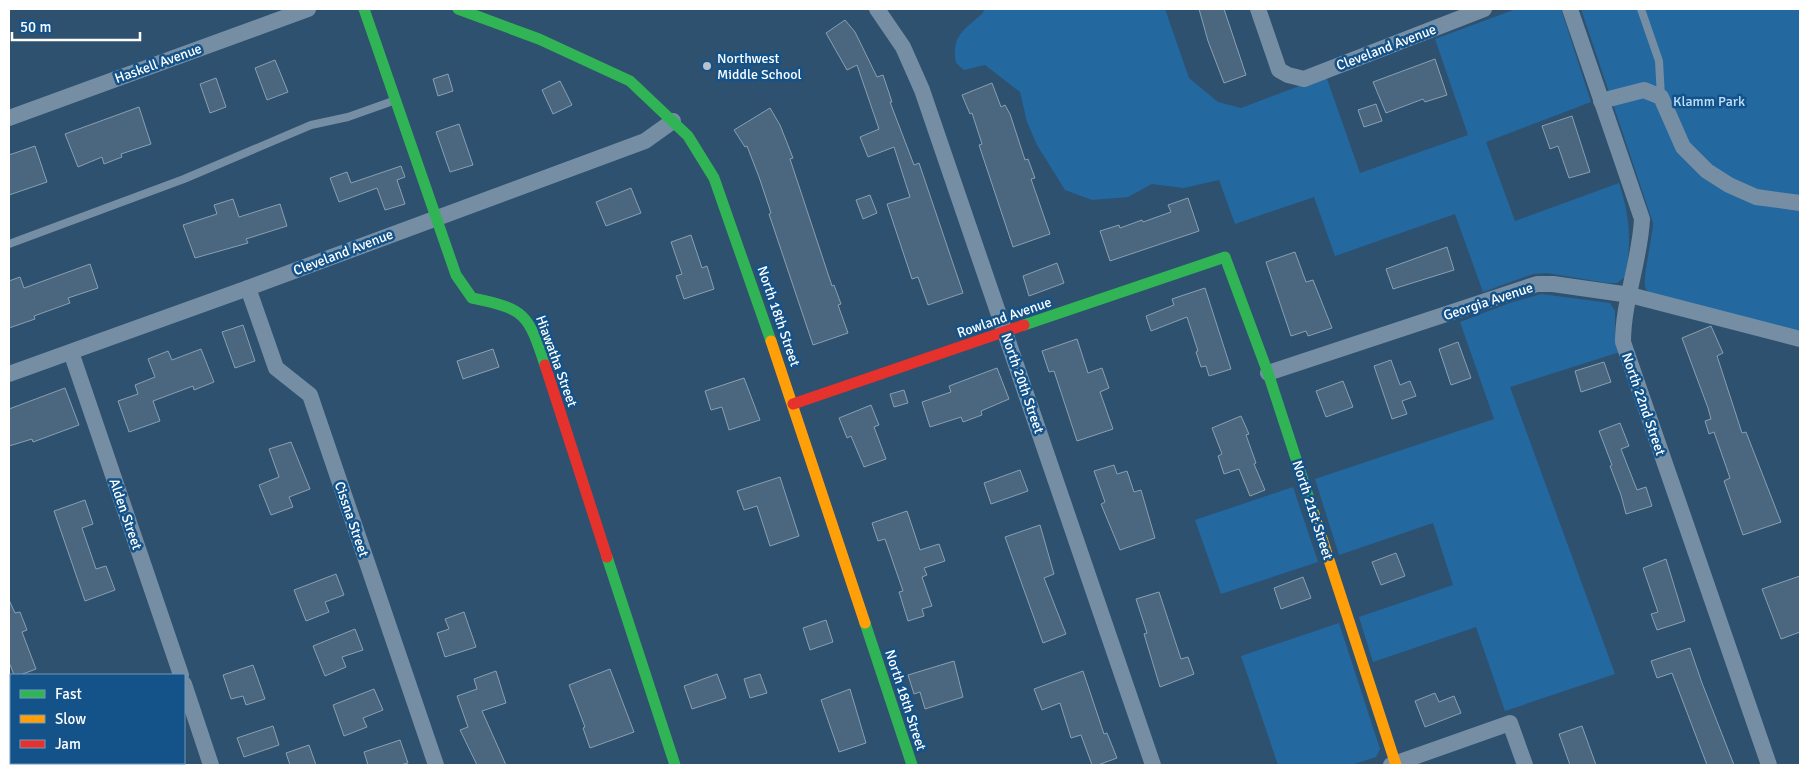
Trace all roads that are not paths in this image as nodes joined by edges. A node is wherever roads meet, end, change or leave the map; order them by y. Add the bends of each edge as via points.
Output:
1 (308, 9) edge
2 (364, 9) edge
3 (458, 9) edge
4 (877, 9) edge
5 (1258, 9) edge
6 (1484, 9) edge
7 (1570, 9) edge
8 (1642, 9) edge
9 (1661, 97) junction
10 (395, 101) junction
11 (1600, 101) junction
12 (9, 118) edge
13 (674, 121) junction
14 (1800, 203) edge
15 (435, 218) junction
16 (9, 244) edge
17 (1225, 257) joint
18 (248, 288) junction
19 (1630, 295) junction
20 (1006, 332) junction
21 (1800, 339) edge
22 (71, 352) junction
23 (1268, 372) junction
24 (9, 374) edge
25 (794, 404) junction
26 (181, 674) edge
27 (185, 687) edge
28 (211, 765) edge
29 (436, 765) edge
30 (675, 765) edge
31 (912, 765) edge
32 (1153, 765) edge
33 (1394, 765) edge
34 (1525, 765) edge
35 (1769, 765) edge

1 - 12 street, Haskell Avenue
2 - 10 street, Hiawatha Street
3 - 13 street, North 18th Street via 539,39 613,72 642,91
4 - 20 street, North 20th Street via 903,47 922,90
5 - 6 street, Cleveland Avenue via 1279,70 1304,79
7 - 11 street, North 22nd Street
8 - 9 lane via 1659,61
9 - 11 street via 1644,90
9 - 14 street via 1683,147 1707,171 1756,197
10 - 15 street, Hiawatha Street
10 - 16 lane via 311,125 168,185
11 - 19 street, North 22nd Street via 1642,219 1641,244
13 - 15 street, Cleveland Avenue via 645,141
13 - 25 street, North 18th Street via 688,136 714,178
15 - 18 street, Cleveland Avenue
15 - 30 street, Hiawatha Street via 456,275 472,298 517,310 525,314 532,327
17 - 20 street, Rowland Avenue
17 - 23 street, North 21st Street
18 - 22 street, Cleveland Avenue
18 - 29 street, Cissna Street via 276,368 310,395
19 - 21 street, Georgia Avenue
19 - 23 street, Georgia Avenue via 1537,284
19 - 35 street, North 22nd Street via 1623,326 1628,360
20 - 25 street, Rowland Avenue
20 - 32 street, North 20th Street
22 - 24 street, Cleveland Avenue
22 - 26 street, Alden Street
23 - 33 street, North 21st Street
25 - 31 street, North 18th Street
27 - 28 street
33 - 34 street via 1510,723

